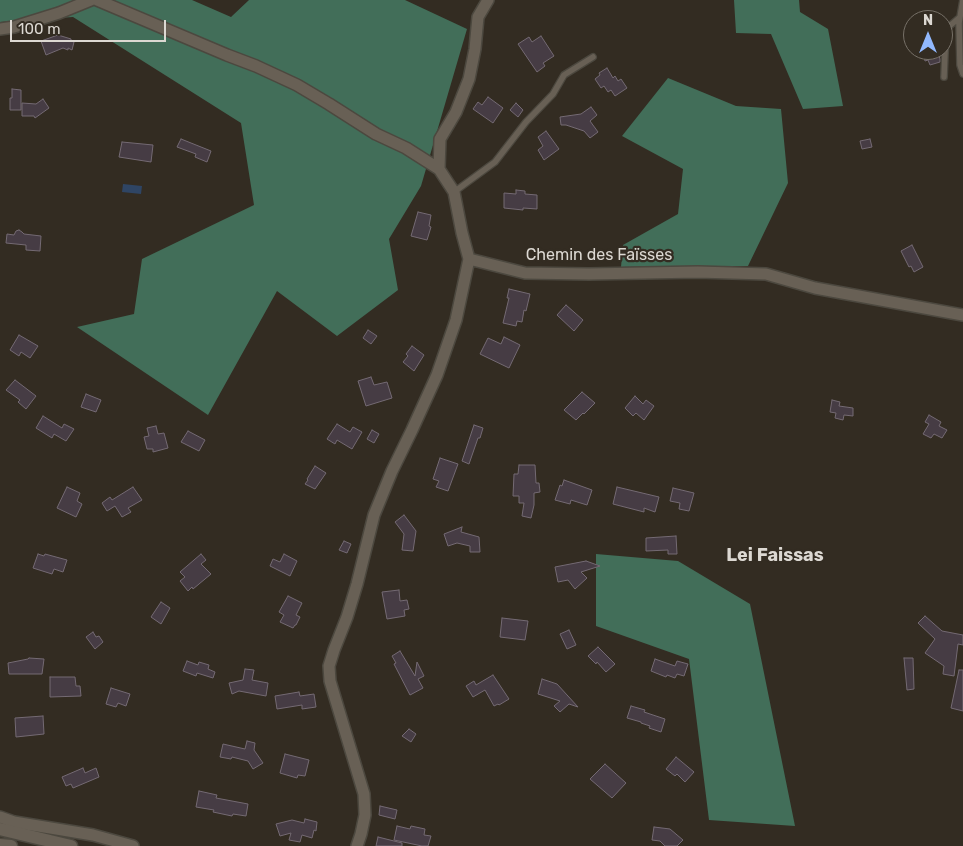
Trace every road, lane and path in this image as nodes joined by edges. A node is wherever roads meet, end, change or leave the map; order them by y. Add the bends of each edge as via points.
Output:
1 (91, 0) edge
2 (98, 0) edge
3 (488, 0) edge
4 (963, 0) edge
5 (959, 18) junction
6 (0, 29) edge
7 (593, 56) dead end
8 (963, 74) edge
9 (944, 77) dead end
10 (439, 169) junction
11 (454, 192) junction
12 (469, 259) junction
13 (963, 315) edge
14 (0, 817) edge
15 (0, 829) edge
16 (0, 844) edge
17 (10, 846) edge
18 (71, 846) edge
19 (133, 846) edge
20 (357, 846) edge

1 - 6 street via 60,13
2 - 10 street via 297,85
3 - 10 street via 478,17 470,79 440,139
4 - 5 lane
5 - 8 lane
5 - 9 lane via 946,29
7 - 11 lane via 564,75 553,94 494,162
10 - 11 street
11 - 12 street
12 - 13 street, Chemin des Faïsses via 525,273 766,274 815,288
12 - 20 street via 444,357 374,515 357,584 329,666 330,681 364,794 365,815
14 - 19 street
15 - 18 street
16 - 17 street

